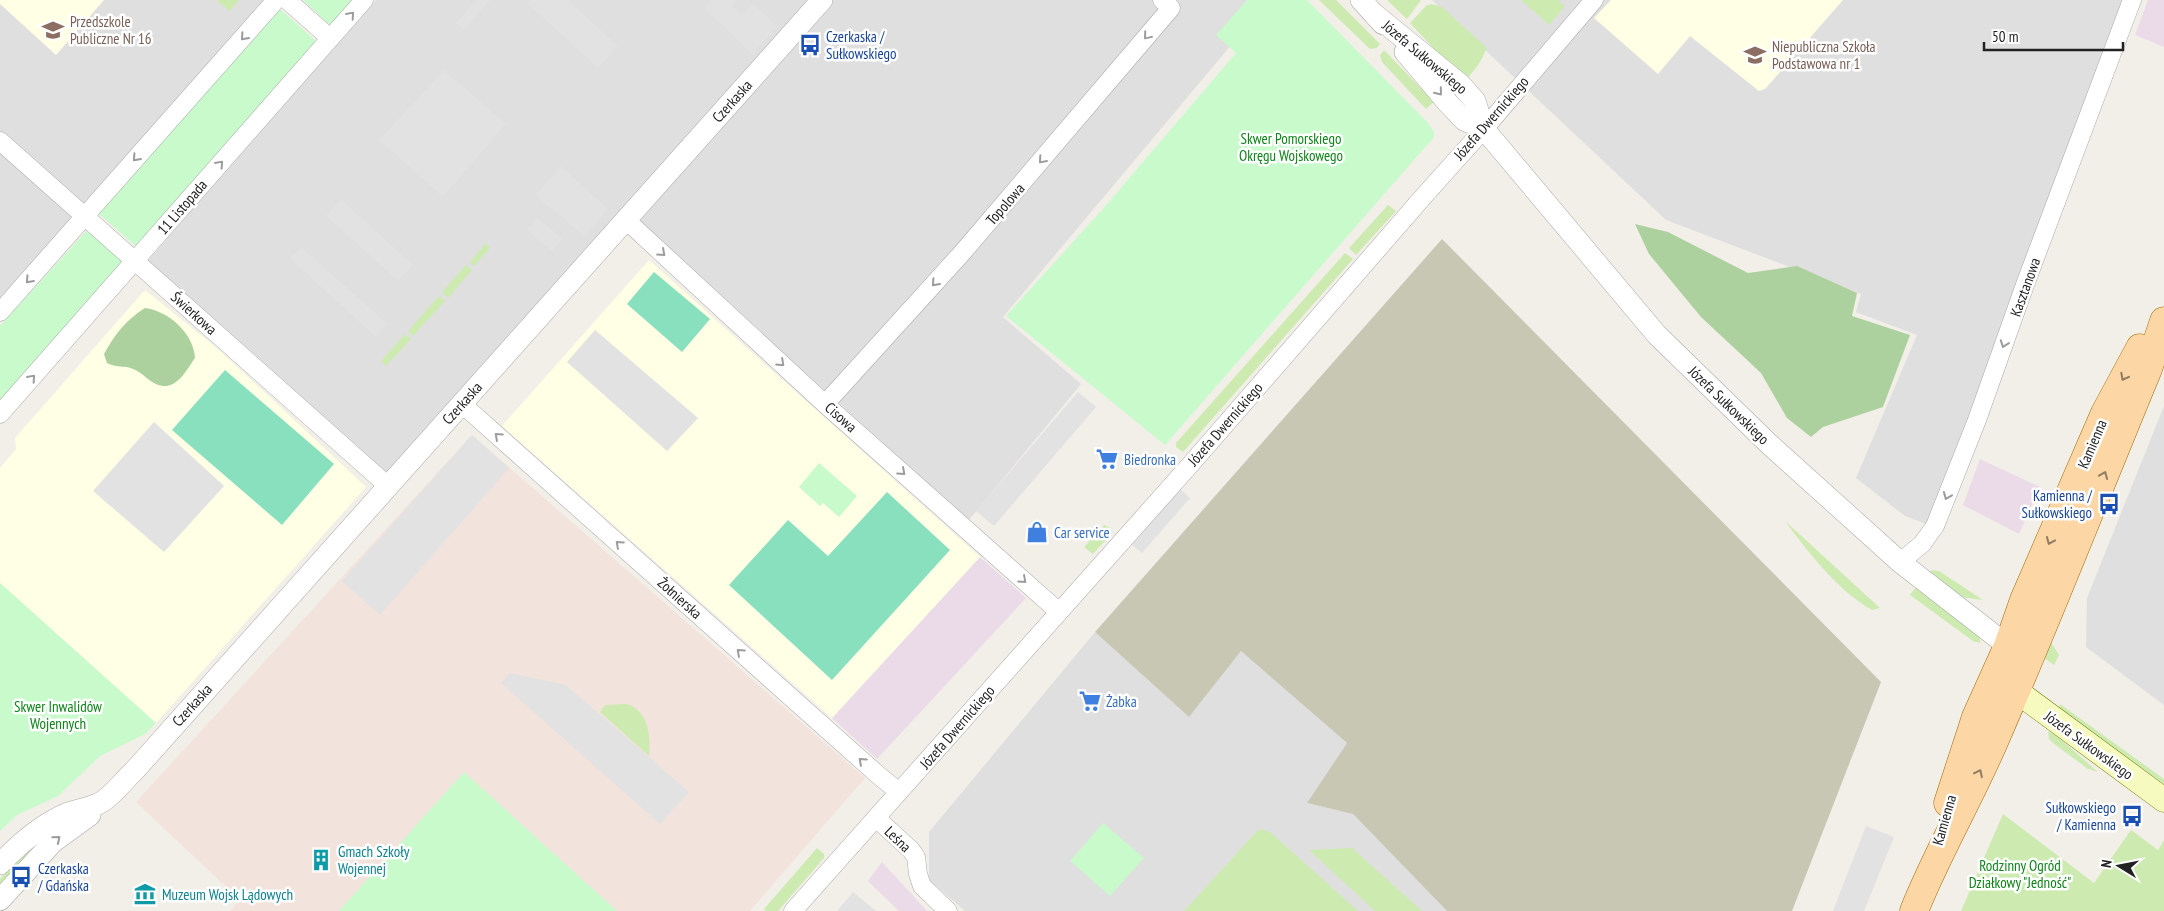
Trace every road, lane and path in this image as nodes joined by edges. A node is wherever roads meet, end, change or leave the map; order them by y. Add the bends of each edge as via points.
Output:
1 (276, 0) edge
2 (287, 0) edge
3 (364, 0) edge
4 (822, 0) edge
5 (1162, 0) edge
6 (1594, 0) edge
7 (2132, 0) edge
8 (1367, 7) edge
9 (330, 38) junction
10 (1484, 129) junction
11 (0, 141) edge
12 (85, 217) junction
13 (626, 220) junction
14 (135, 261) junction
15 (2164, 303) edge
16 (0, 312) edge
17 (2164, 321) edge
18 (462, 404) junction
19 (826, 404) junction
20 (0, 414) edge
21 (388, 486) junction
22 (1900, 562) junction
23 (1058, 611) junction
24 (2019, 653) junction
25 (2005, 684) junction
26 (899, 792) junction
27 (2164, 800) edge
28 (98, 803) junction
29 (876, 818) junction
30 (0, 864) edge
31 (0, 900) edge
32 (793, 911) edge
33 (948, 911) edge
34 (1914, 911) edge

1 -> 12 street
2 - 9 street
9 -> 3 street, 11 Listopada
4 - 13 street, Czerkaska
5 -> 19 street, Topolowa via 1171,8 969,245
6 - 10 street, Józefa Dwernickiego
7 -> 22 street, Kasztanowa via 1935,526 1922,544
8 - 10 street, Józefa Sułkowskiego via 1461,85 1476,102
14 -> 9 street, 11 Listopada
10 - 22 street, Józefa Sułkowskiego via 1657,336 1769,444
10 - 23 street, Józefa Dwernickiego
11 - 12 street, Świerkowa
12 - 14 street, Świerkowa
12 -> 16 street
13 - 18 street, Czerkaska
13 -> 19 street, Cisowa
20 -> 14 street, 11 Listopada
14 - 21 street, Świerkowa
15 -> 24 main road, Kamienna via 2105,413 2024,600
24 -> 17 main road, Kamienna via 2148,370
18 - 21 street, Czerkaska
26 -> 18 street, Żołnierska
19 -> 23 street, Cisowa
21 - 28 street, Czerkaska via 135,770
22 - 24 street, Józefa Sułkowskiego
23 - 26 street, Józefa Dwernickiego
24 - 25 main road, Kamienna
25 - 27 main road, Józefa Sułkowskiego
25 - 34 main road, Kamienna via 1996,738 1926,879
26 - 29 street, Józefa Dwernickiego
28 - 30 street, Czerkaska via 51,822
31 -> 28 street, Czerkaska via 53,842 91,815
29 - 32 street, Józefa Dwernickiego
29 - 33 street, Leśna via 912,850 922,886

